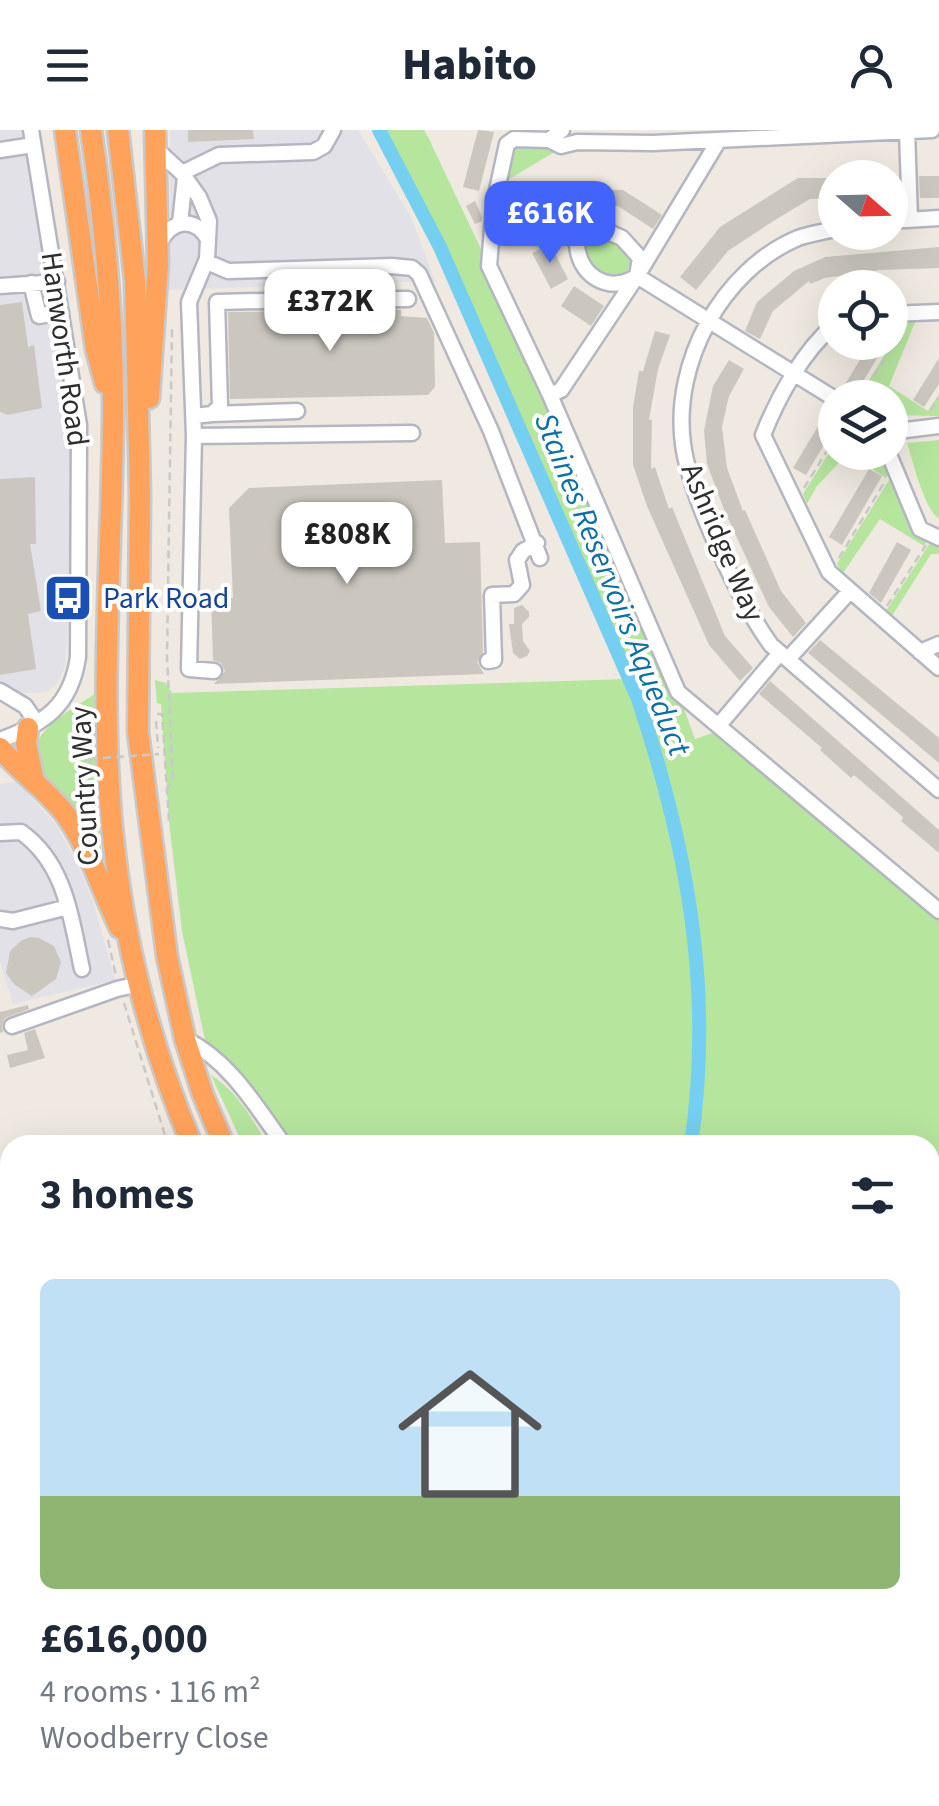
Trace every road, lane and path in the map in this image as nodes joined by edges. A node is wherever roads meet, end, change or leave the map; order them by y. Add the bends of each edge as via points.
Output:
1 (65, 130) edge
2 (91, 130) edge
3 (118, 130) edge
4 (332, 130) edge
5 (562, 130) edge
6 (932, 130) edge
7 (908, 131) edge
8 (509, 136) edge
9 (32, 137) edge
10 (156, 140) edge
11 (549, 140) junction
12 (719, 140) junction
13 (0, 150) edge
14 (184, 175) junction
15 (939, 218) edge
16 (910, 219) joint
17 (180, 222) junction
18 (818, 233) edge
19 (208, 239) junction
20 (158, 246) junction
21 (207, 262) junction
22 (305, 268) junction
23 (637, 276) junction
24 (57, 282) junction
25 (31, 284) junction
26 (0, 286) edge
27 (305, 300) junction
28 (408, 300) dead end
29 (62, 312) junction
30 (939, 312) edge
31 (908, 313) edge
32 (912, 313) junction
33 (172, 320) dead end
34 (709, 320) junction
35 (818, 340) edge
36 (796, 374) junction
37 (871, 380) edge
38 (818, 389) edge
39 (550, 395) junction
40 (939, 397) edge
41 (297, 410) dead end
42 (114, 414) junction
43 (212, 414) junction
44 (194, 416) junction
45 (932, 426) edge
46 (412, 432) dead end
47 (194, 436) junction
48 (818, 465) edge
49 (896, 472) joint
50 (140, 494) junction
51 (796, 501) junction
52 (935, 537) edge
53 (830, 573) junction
54 (850, 591) junction
55 (880, 617) junction
56 (939, 644) edge
57 (920, 652) junction
58 (784, 656) junction
59 (488, 660) dead end
60 (939, 668) edge
61 (214, 671) dead end
62 (0, 691) edge
63 (67, 694) junction
64 (719, 724) junction
65 (32, 726) junction
66 (0, 740) edge
67 (0, 748) edge
68 (17, 775) edge
69 (166, 790) junction
70 (939, 790) edge
71 (169, 822) dead end
72 (0, 833) edge
73 (68, 907) junction
74 (939, 911) edge
75 (0, 919) edge
76 (107, 939) dead end
77 (130, 948) junction
78 (82, 969) dead end
79 (129, 986) junction
80 (12, 1026) dead end
81 (185, 1039) junction
82 (166, 1135) edge
83 (188, 1135) edge
84 (220, 1135) edge
85 (276, 1135) edge

1 - 42 highway via 96,349
2 - 42 highway via 108,262
3 - 50 highway via 135,282
4 - 14 street via 313,152 219,155
5 - 11 street
6 - 7 street
7 - 12 street
7 - 16 street
8 - 11 street
8 - 39 street via 489,266
9 - 13 street
9 - 24 street, Hanworth Road
10 - 14 street
10 - 20 highway
11 - 12 street via 561,146
12 - 23 street
14 - 17 street
14 - 19 street via 208,220
15 - 16 street
17 - 19 street
17 - 20 street
18 - 34 street, Ashridge Way via 760,261
19 - 21 street
20 - 50 highway
21 - 22 street via 228,271
21 - 44 street via 189,302
22 - 27 street
22 - 59 street via 392,266 419,274 539,551 523,551 517,560 522,585 514,594 492,594 494,660
23 - 23 street via 640,258 622,238 597,227 577,241 579,261 593,276 614,286
23 - 34 street
23 - 39 street via 561,390
24 - 25 street
24 - 29 street, Hanworth Road
25 - 26 street
25 - 29 street via 39,316
27 - 28 street
27 - 43 street via 217,302 220,406
29 - 63 street, Hanworth Road via 80,470 78,657
30 - 32 street
31 - 32 street
32 - 37 path
33 - 69 path via 167,657 173,780
34 - 36 street
34 - 58 street, Ashridge Way via 681,406 690,478 752,618
35 - 36 street
36 - 38 street
36 - 51 street via 763,435
39 - 64 street via 678,692
40 - 45 path via 925,420
41 - 43 street
42 - 77 highway, Country Way via 108,733 113,836
43 - 44 street
44 - 47 street
46 - 47 street
47 - 61 street via 190,669
48 - 51 path
49 - 52 street via 920,529
49 - 53 path
50 - 81 highway, Country Way via 138,732 158,900
51 - 53 street
52 - 55 path
53 - 54 street
54 - 55 street
54 - 58 street
55 - 57 street
56 - 57 street
57 - 60 street
58 - 64 street
58 - 70 street, Ashridge Way
62 - 65 street via 25,706
63 - 65 street
63 - 69 path, bridge via 83,718 87,797 90,759 158,754 156,714 162,714
64 - 74 street
65 - 66 street
65 - 68 highway
67 - 68 highway
68 - 77 highway via 65,814
69 - 71 path
72 - 73 street via 21,832 45,854
73 - 75 street
73 - 78 street
76 - 79 path
77 - 79 highway, Country Way
79 - 80 street
79 - 82 path
79 - 83 highway, Country Way
81 - 84 highway, Country Way
81 - 85 street via 225,1068

